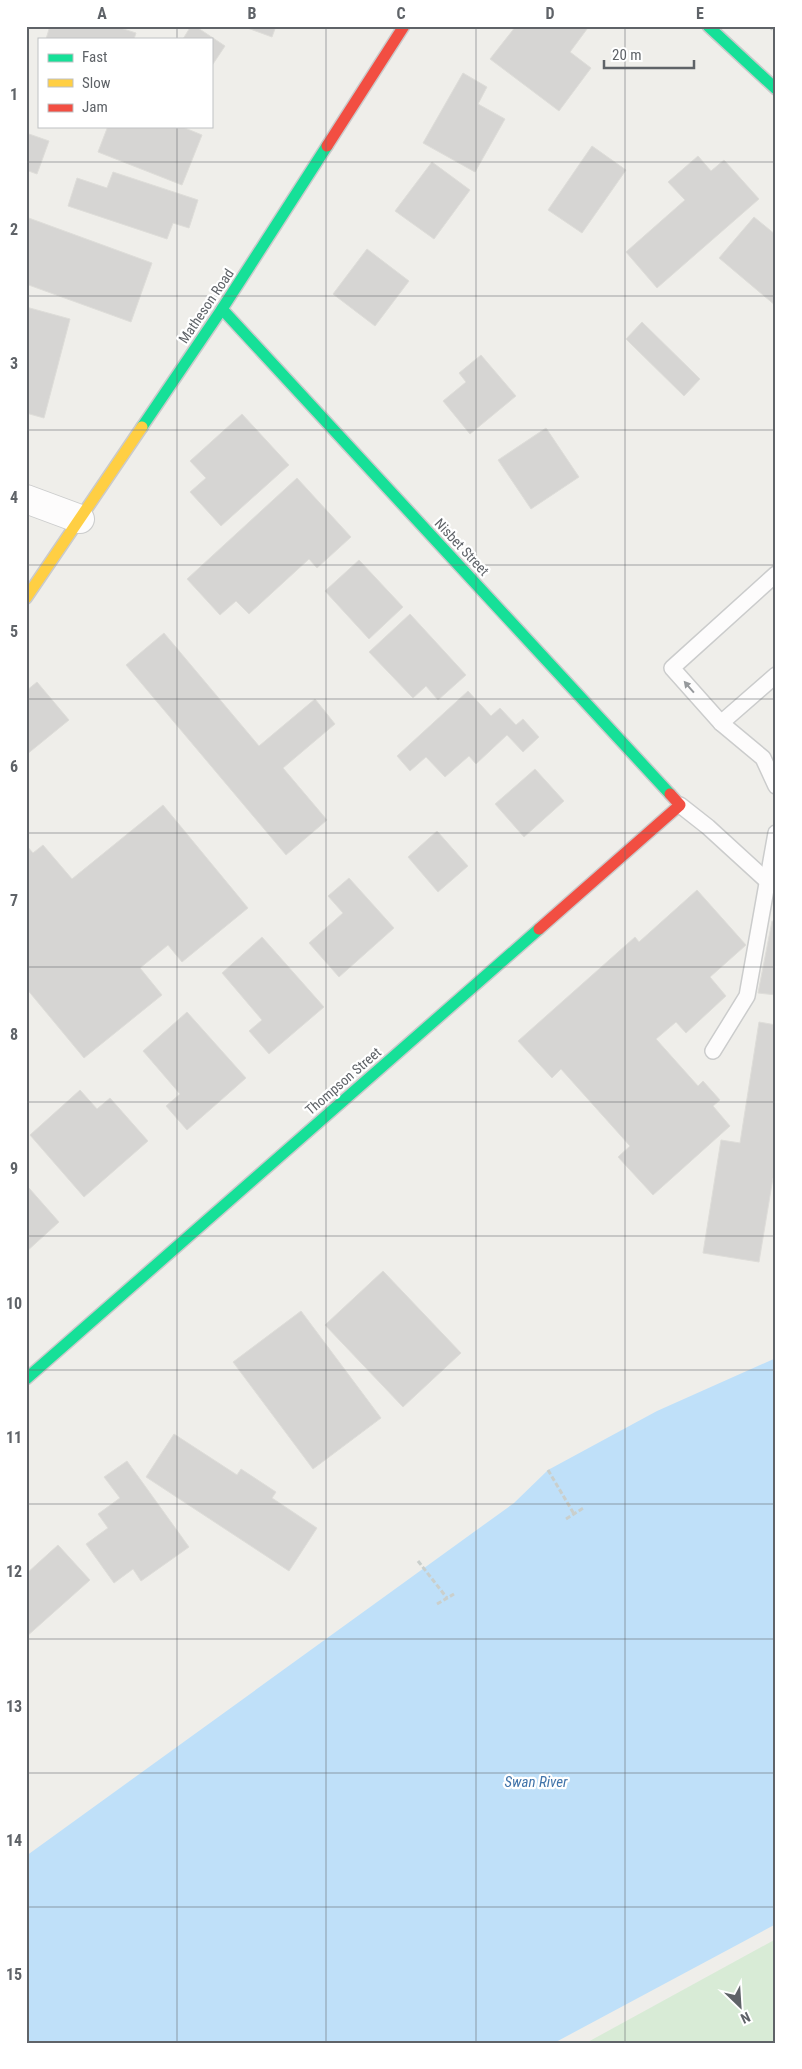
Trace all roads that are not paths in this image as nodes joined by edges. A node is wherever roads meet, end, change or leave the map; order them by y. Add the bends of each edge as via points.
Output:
1 (404, 26) edge
2 (708, 26) edge
3 (776, 89) edge
4 (222, 309) junction
5 (26, 499) edge
6 (80, 518) junction
7 (776, 574) edge
8 (26, 598) edge
9 (776, 675) edge
10 (721, 723) junction
11 (776, 786) edge
12 (680, 805) junction
13 (776, 833) edge
14 (766, 880) junction
15 (713, 1051) dead end
16 (26, 1379) edge

1 - 4 street, Matheson Road
2 - 3 street
4 - 6 street, Matheson Road
4 - 12 street, Nisbet Street
5 - 6 street
6 - 8 street, Matheson Road
10 -> 7 lane via 672,668
9 - 10 lane
10 - 11 lane via 763,758
12 - 14 lane
12 - 16 street, Thompson Street
13 - 14 lane
14 - 15 lane via 747,996

